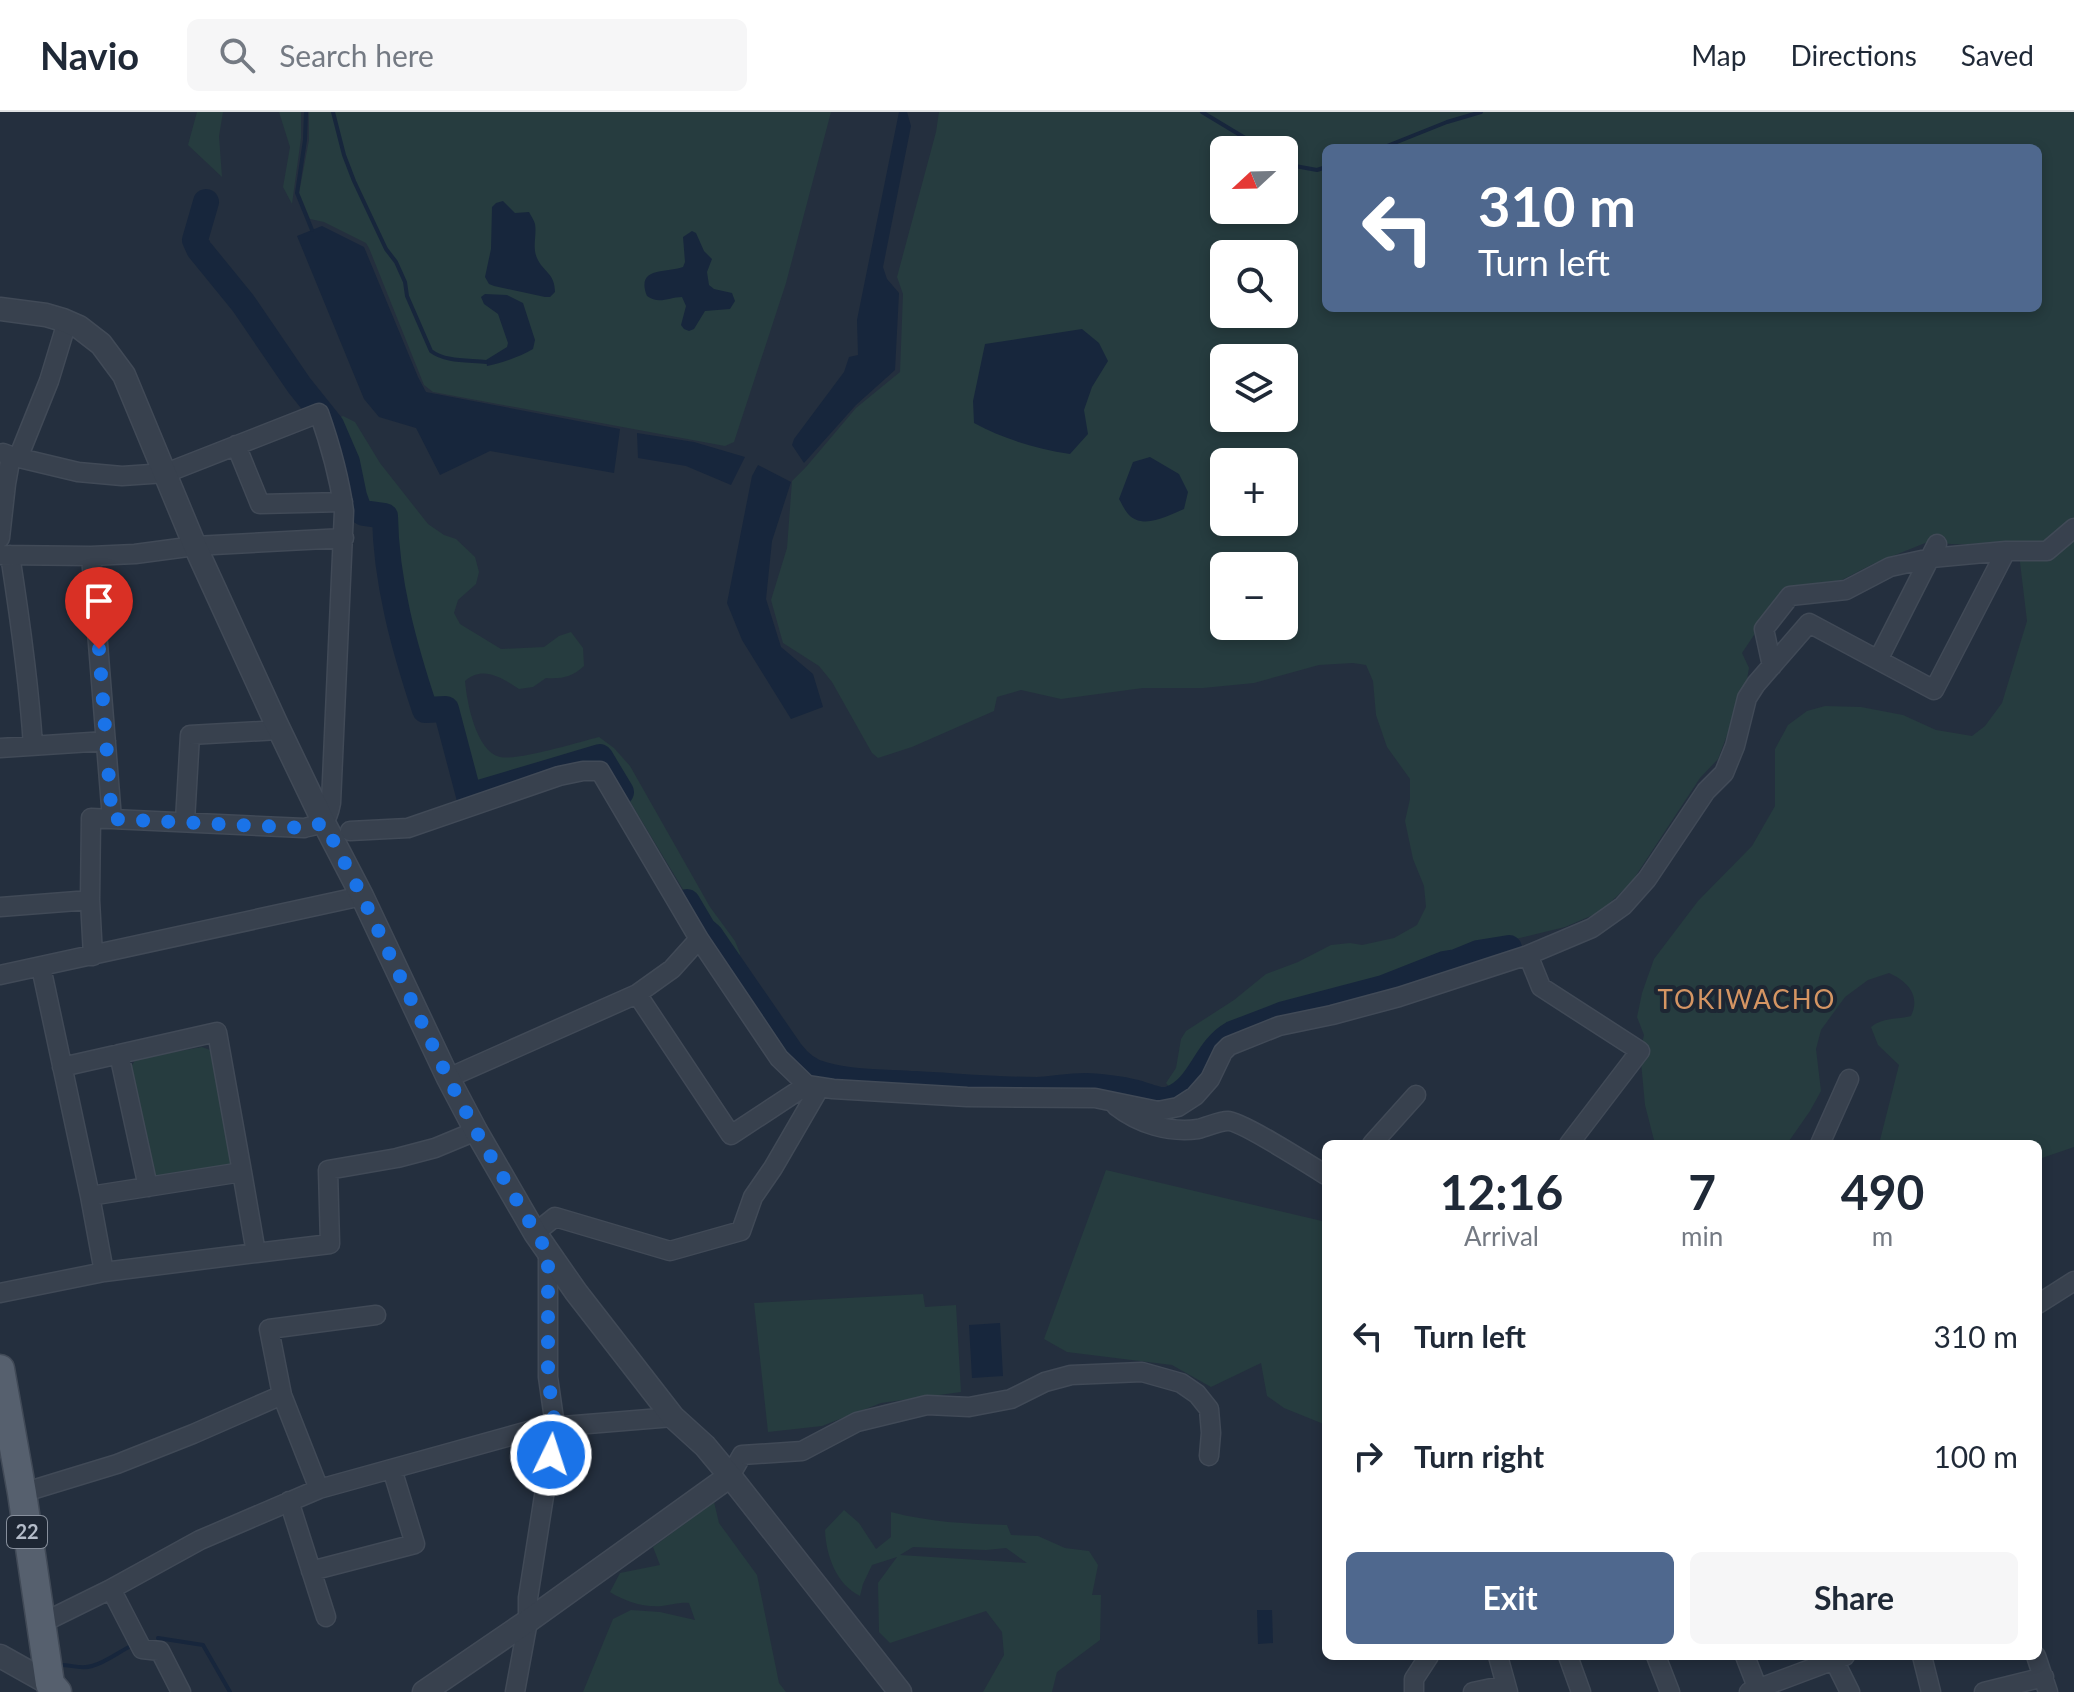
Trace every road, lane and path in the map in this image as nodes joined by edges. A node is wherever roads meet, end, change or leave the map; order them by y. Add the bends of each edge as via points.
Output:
1 (0, 309) edge
2 (67, 322) junction
3 (236, 445) junction
4 (10, 456) edge
5 (166, 473) junction
6 (343, 502) junction
7 (2074, 528) edge
8 (0, 538) edge
9 (344, 538) junction
10 (195, 546) junction
11 (1934, 551) junction
12 (2006, 551) junction
13 (5, 555) edge
14 (91, 556) junction
15 (1878, 660) junction
16 (1772, 666) junction
17 (279, 730) junction
18 (106, 741) junction
19 (33, 746) junction
20 (0, 748) edge
21 (112, 819) junction
22 (185, 821) junction
23 (324, 823) junction
24 (350, 831) dead end
25 (362, 896) junction
26 (90, 900) junction
27 (0, 907) edge
28 (699, 939) junction
29 (1528, 955) junction
30 (93, 956) junction
31 (41, 967) junction
32 (0, 975) edge
33 (637, 994) junction
34 (119, 1054) junction
35 (62, 1067) junction
36 (448, 1078) junction
37 (1849, 1079) dead end
38 (813, 1086) junction
39 (1416, 1095) dead end
40 (1108, 1099) junction
41 (476, 1131) junction
42 (1376, 1140) edge
43 (1572, 1140) edge
44 (1822, 1140) edge
45 (242, 1172) junction
46 (1322, 1173) edge
47 (148, 1187) junction
48 (90, 1196) junction
49 (535, 1233) junction
50 (256, 1253) junction
51 (548, 1253) junction
52 (104, 1272) junction
53 (2074, 1281) edge
54 (0, 1293) edge
55 (2042, 1301) edge
56 (376, 1315) dead end
57 (0, 1369) edge
58 (282, 1395) junction
59 (673, 1417) junction
60 (555, 1426) junction
61 (1209, 1456) dead end
62 (392, 1469) junction
63 (730, 1476) junction
64 (14, 1488) edge
65 (319, 1489) junction
66 (289, 1501) junction
67 (311, 1571) junction
68 (111, 1589) junction
69 (326, 1617) dead end
70 (528, 1621) junction
71 (40, 1624) junction
72 (0, 1656) edge
73 (1426, 1660) edge
74 (1499, 1660) edge
75 (1569, 1660) edge
76 (1658, 1660) edge
77 (1746, 1660) edge
78 (1830, 1660) edge
79 (1836, 1660) edge
80 (1926, 1660) edge
81 (2037, 1660) edge
82 (2046, 1684) edge
83 (1507, 1688) edge
84 (52, 1689) edge
85 (1755, 1691) edge
86 (181, 1692) edge
87 (424, 1692) edge
88 (515, 1692) edge
89 (900, 1692) edge
90 (1414, 1692) edge
91 (1473, 1692) edge
92 (1581, 1692) edge
93 (1670, 1692) edge
94 (1850, 1692) edge
95 (1931, 1692) edge
96 (1984, 1692) edge

1 - 2 street
2 - 4 street via 49,381
2 - 5 street via 101,344 124,375
3 - 5 street
3 - 6 street via 260,504
3 - 6 street via 319,413
4 - 5 street via 78,472
4 - 8 street
5 - 10 street
6 - 9 street
7 - 12 street via 2047,551
9 - 10 street
9 - 23 street via 331,803
10 - 14 street
10 - 17 street
11 - 12 street
11 - 15 street
11 - 16 street via 1846,590 1790,596 1764,629
12 - 15 street via 1934,690
13 - 14 street
13 - 19 street
14 - 18 street
15 - 16 street via 1809,623
16 - 29 street via 1747,698 1724,773 1647,879 1623,906 1592,928
17 - 22 street via 190,735
17 - 23 street
18 - 19 street
18 - 21 street
19 - 20 street
21 - 22 street
21 - 26 street via 91,818
22 - 23 street via 304,828
23 - 25 street
24 - 28 street via 408,828 559,776 600,771
25 - 30 street
25 - 36 street
26 - 27 street
26 - 30 street
28 - 33 street via 672,969
28 - 38 street via 779,1058
29 - 40 street via 1399,997 1279,1026 1229,1046 1204,1088 1178,1107 1158,1111
29 - 43 street via 1541,987 1640,1051
30 - 31 street
31 - 32 street
31 - 35 street
33 - 36 street
33 - 38 street via 731,1135
34 - 35 street
34 - 45 street via 217,1032
34 - 47 street
35 - 48 street
36 - 41 street
37 - 44 street
38 - 40 street via 967,1097
38 - 49 street via 753,1197 741,1231 670,1251 555,1217
39 - 42 street
40 - 46 street via 1126,1114 1169,1130 1229,1121
41 - 49 street
41 - 50 street via 435,1148 328,1170 330,1244
45 - 47 street
45 - 50 street
47 - 48 street
48 - 52 street
49 - 51 street
50 - 52 street
51 - 59 street
51 - 60 street via 548,1377
52 - 54 street
53 - 55 street
56 - 58 street via 269,1329
57 - 64 main road, 22
58 - 64 street via 117,1464
58 - 65 street
59 - 60 street
59 - 63 street
60 - 62 street
60 - 70 street
61 - 63 street via 1209,1409 1181,1383 1142,1372 1071,1375 1011,1399 969,1407 927,1405 857,1422 802,1451 742,1455
62 - 65 street
62 - 67 street via 415,1544
63 - 70 street
63 - 89 street
64 - 71 main road, 22
65 - 66 street
66 - 67 street
66 - 68 street via 200,1540
67 - 69 street
68 - 71 street
68 - 86 street via 142,1649 160,1651
70 - 87 street
70 - 88 street
71 - 84 main road, 22
72 - 84 street
73 - 90 street via 1414,1679
74 - 83 street
75 - 92 street
76 - 93 street
77 - 85 street
78 - 85 street
79 - 94 street
80 - 95 street
81 - 82 street
82 - 96 street
83 - 91 street

